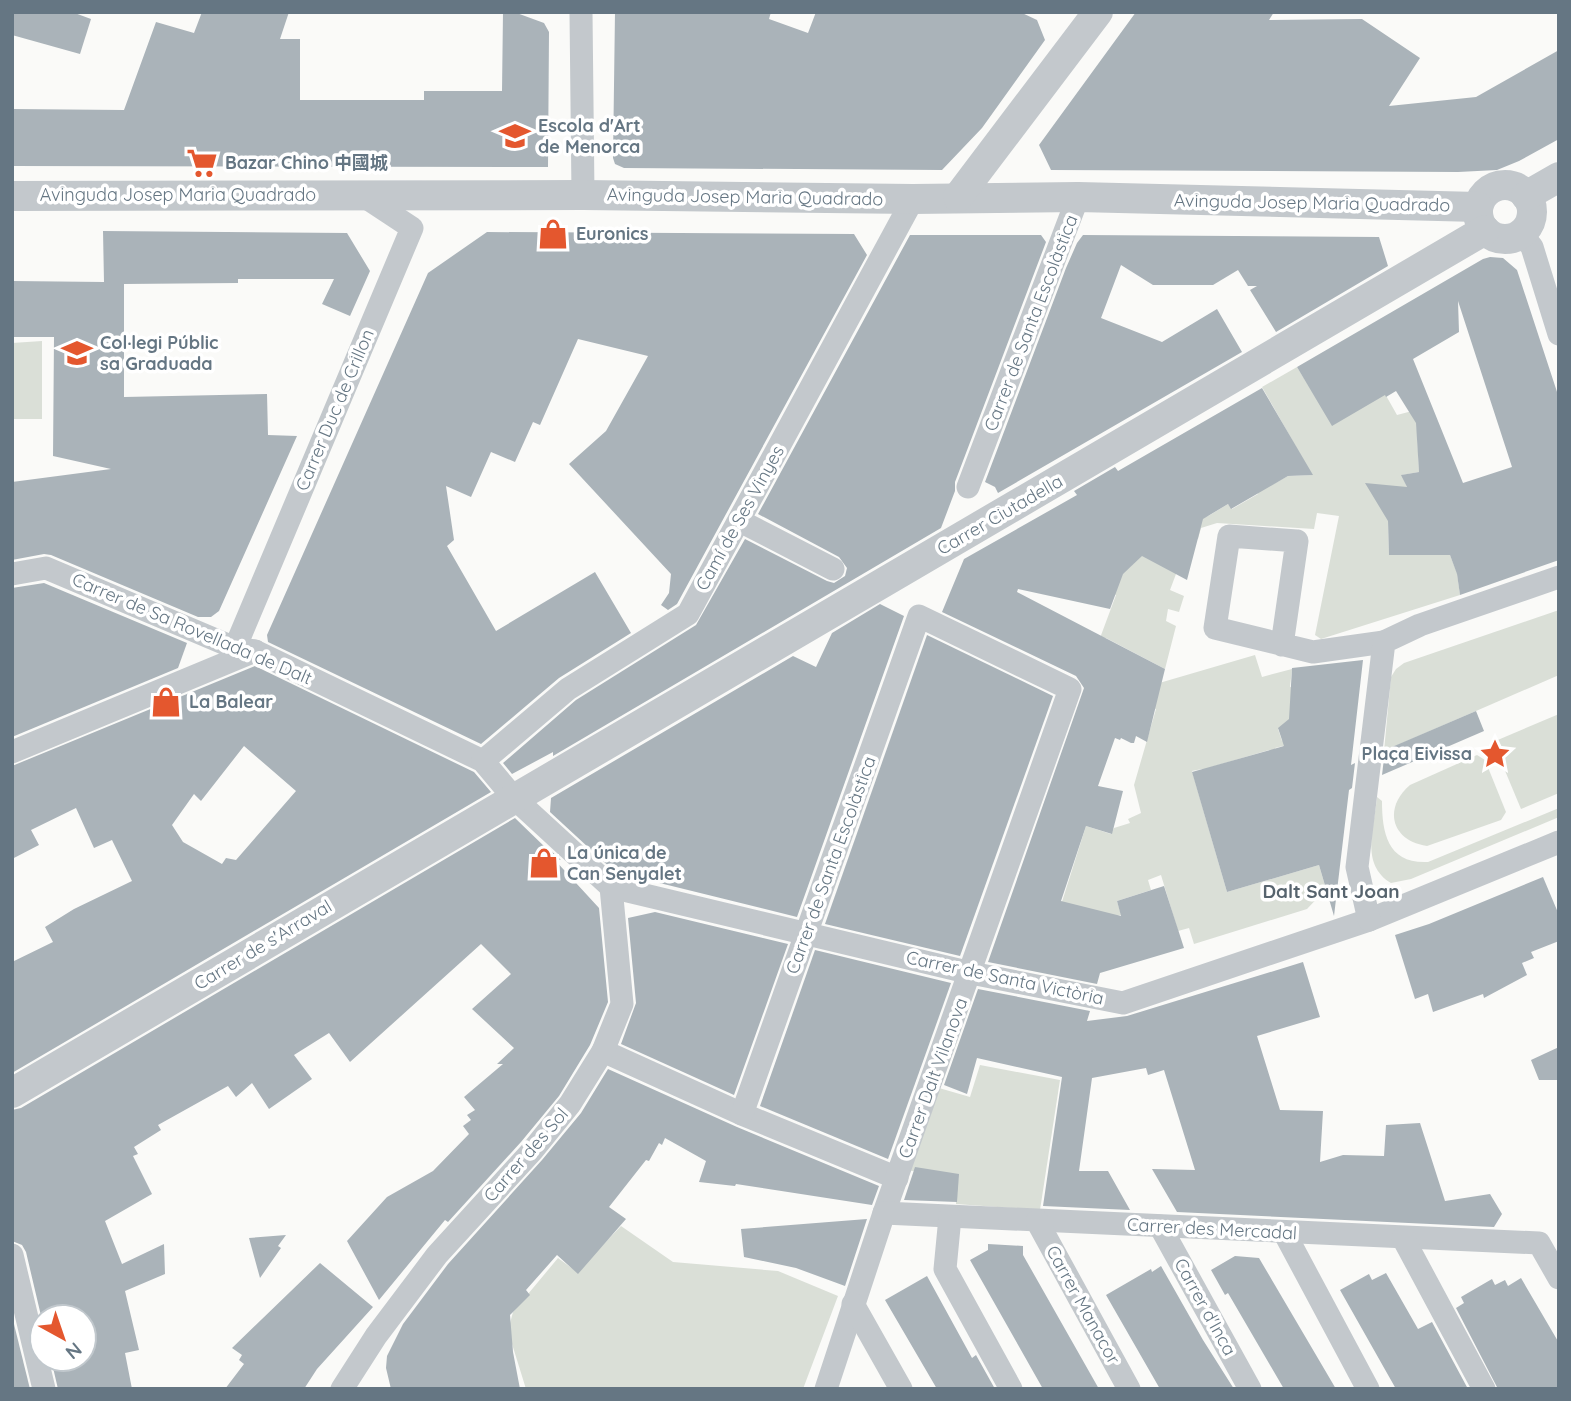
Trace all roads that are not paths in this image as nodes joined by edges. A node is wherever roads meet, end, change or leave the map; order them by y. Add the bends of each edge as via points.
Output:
1 (581, 12) edge
2 (1098, 12) edge
3 (1559, 177) edge
4 (362, 195) junction
5 (583, 195) junction
6 (12, 196) edge
7 (1526, 196) junction
8 (958, 197) junction
9 (1078, 197) junction
10 (913, 199) junction
11 (1482, 218) junction
12 (1521, 233) junction
13 (1559, 334) edge
14 (968, 487) dead end
15 (740, 521) junction
16 (833, 569) dead end
17 (12, 574) edge
18 (1559, 577) edge
19 (1384, 642) junction
20 (1282, 645) junction
21 (245, 650) junction
22 (1070, 689) joint
23 (12, 752) edge
24 (483, 761) junction
25 (514, 798) junction
26 (1559, 842) edge
27 (611, 887) junction
28 (1369, 920) junction
29 (807, 934) junction
30 (971, 973) junction
31 (603, 1051) junction
32 (12, 1093) edge
33 (742, 1114) junction
34 (897, 1178) junction
35 (884, 1213) junction
36 (950, 1217) junction
37 (1037, 1221) junction
38 (1160, 1226) junction
39 (1284, 1232) junction
40 (1403, 1237) junction
41 (12, 1255) edge
42 (1559, 1278) edge
43 (853, 1304) junction
44 (347, 1387) edge
45 (44, 1389) edge
46 (826, 1389) edge
47 (901, 1389) edge
48 (1011, 1389) edge
49 (1129, 1389) edge
50 (1250, 1389) edge
51 (1368, 1389) edge
52 (1485, 1389) edge

1 - 5 street
2 - 8 street
3 - 7 street
4 - 5 street, Avinguda Josep Maria Quadrado
4 - 6 street, Avinguda Josep Maria Quadrado
4 - 21 street, Carrer Duc de Crillon via 412,228
5 - 10 street, Avinguda Josep Maria Quadrado
7 - 11 street via 1503,184 1487,191 1481,198
7 - 12 street via 1530,219
8 - 9 street, Avinguda Josep Maria Quadrado
8 - 10 street, Avinguda Josep Maria Quadrado
9 - 11 street, Avinguda Josep Maria Quadrado
9 - 14 street, Carrer de Santa Escolàstica
10 - 15 street, Camí de Ses Vinyes
11 - 12 street via 1491,235 1507,239
11 - 25 street, Carrer Ciutadella via 872,590
12 - 13 street via 1532,247
15 - 16 street
15 - 24 street, Camí de Ses Vinyes via 688,614 568,689
17 - 21 street, Carrer de Sa Rovellada de Dalt via 46,568
18 - 19 street
19 - 20 street via 1312,652
19 - 28 street via 1357,867
20 - 20 street via 1297,541 1229,536 1215,628
21 - 23 street
21 - 24 street, Carrer de Sa Rovellada de Dalt
22 - 29 street, Carrer de Santa Escolàstica via 919,616
22 - 30 street, Carrer Dalt Vilanova
24 - 25 street, Carrer de Santa Victòria
25 - 27 street, Carrer de Santa Victòria
25 - 32 street, Carrer de s'Arraval
26 - 28 street, Carrer de Santa Victòria
27 - 29 street, Carrer de Santa Victòria
27 - 31 street, Carrer des Sol via 622,1004
28 - 30 street, Carrer de Santa Victòria via 1123,1003
29 - 30 street, Carrer de Santa Victòria
29 - 33 street, Carrer de Santa Escolàstica
30 - 34 street, Carrer Dalt Vilanova
31 - 33 street
31 - 44 street, Carrer des Sol via 570,1104 430,1265 376,1336
33 - 34 street
34 - 35 street, Carrer Dalt Vilanova
35 - 36 street, Carrer des Mercadal
35 - 43 street, Carrer Dalt Vilanova
36 - 37 street, Carrer des Mercadal
36 - 48 street via 945,1269
37 - 38 street, Carrer des Mercadal
37 - 49 street, Carrer Manacor
38 - 39 street, Carrer des Mercadal
38 - 50 street, Carrer d'Inca
39 - 40 street, Carrer des Mercadal
39 - 51 street
40 - 42 street, Carrer des Mercadal via 1539,1243
40 - 52 street
41 - 45 street
43 - 46 street, Carrer Dalt Vilanova
43 - 47 street

